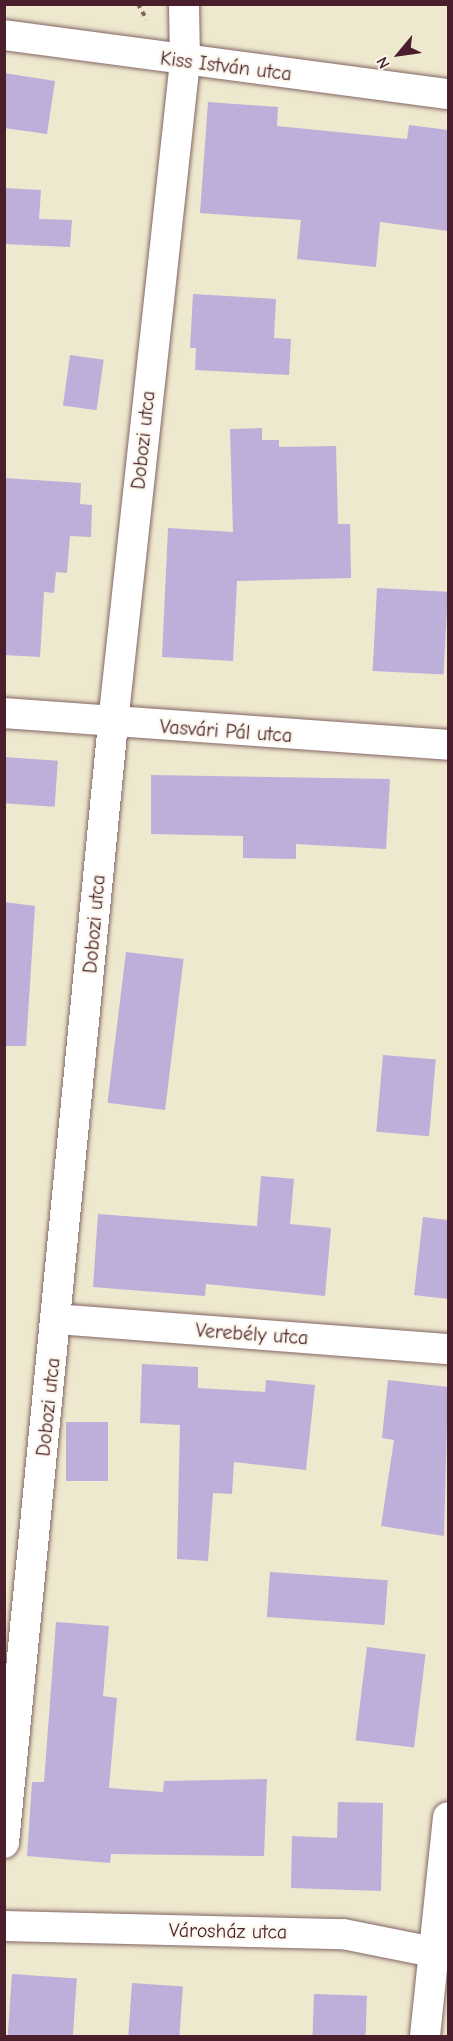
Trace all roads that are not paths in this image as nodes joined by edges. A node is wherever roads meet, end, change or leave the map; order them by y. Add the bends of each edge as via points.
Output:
1 (184, 4) edge
2 (4, 35) edge
3 (185, 61) junction
4 (448, 94) edge
5 (4, 713) edge
6 (112, 723) junction
7 (448, 745) edge
8 (56, 1319) junction
9 (448, 1349) edge
10 (448, 1817) edge
11 (4, 1843) edge
12 (4, 1926) edge
13 (440, 1953) edge
14 (425, 2037) edge

1 - 3 street, Dobozi utca
2 - 3 street, Kiss István utca
3 - 4 street, Kiss István utca
3 - 6 street, Dobozi utca
5 - 6 street, Vasvári Pál utca
6 - 7 street, Vasvári Pál utca
6 - 8 street, Dobozi utca
8 - 9 street, Verebély utca
8 - 11 street, Dobozi utca
10 - 13 street
12 - 13 street, Városház utca via 344,1934
13 - 14 street

